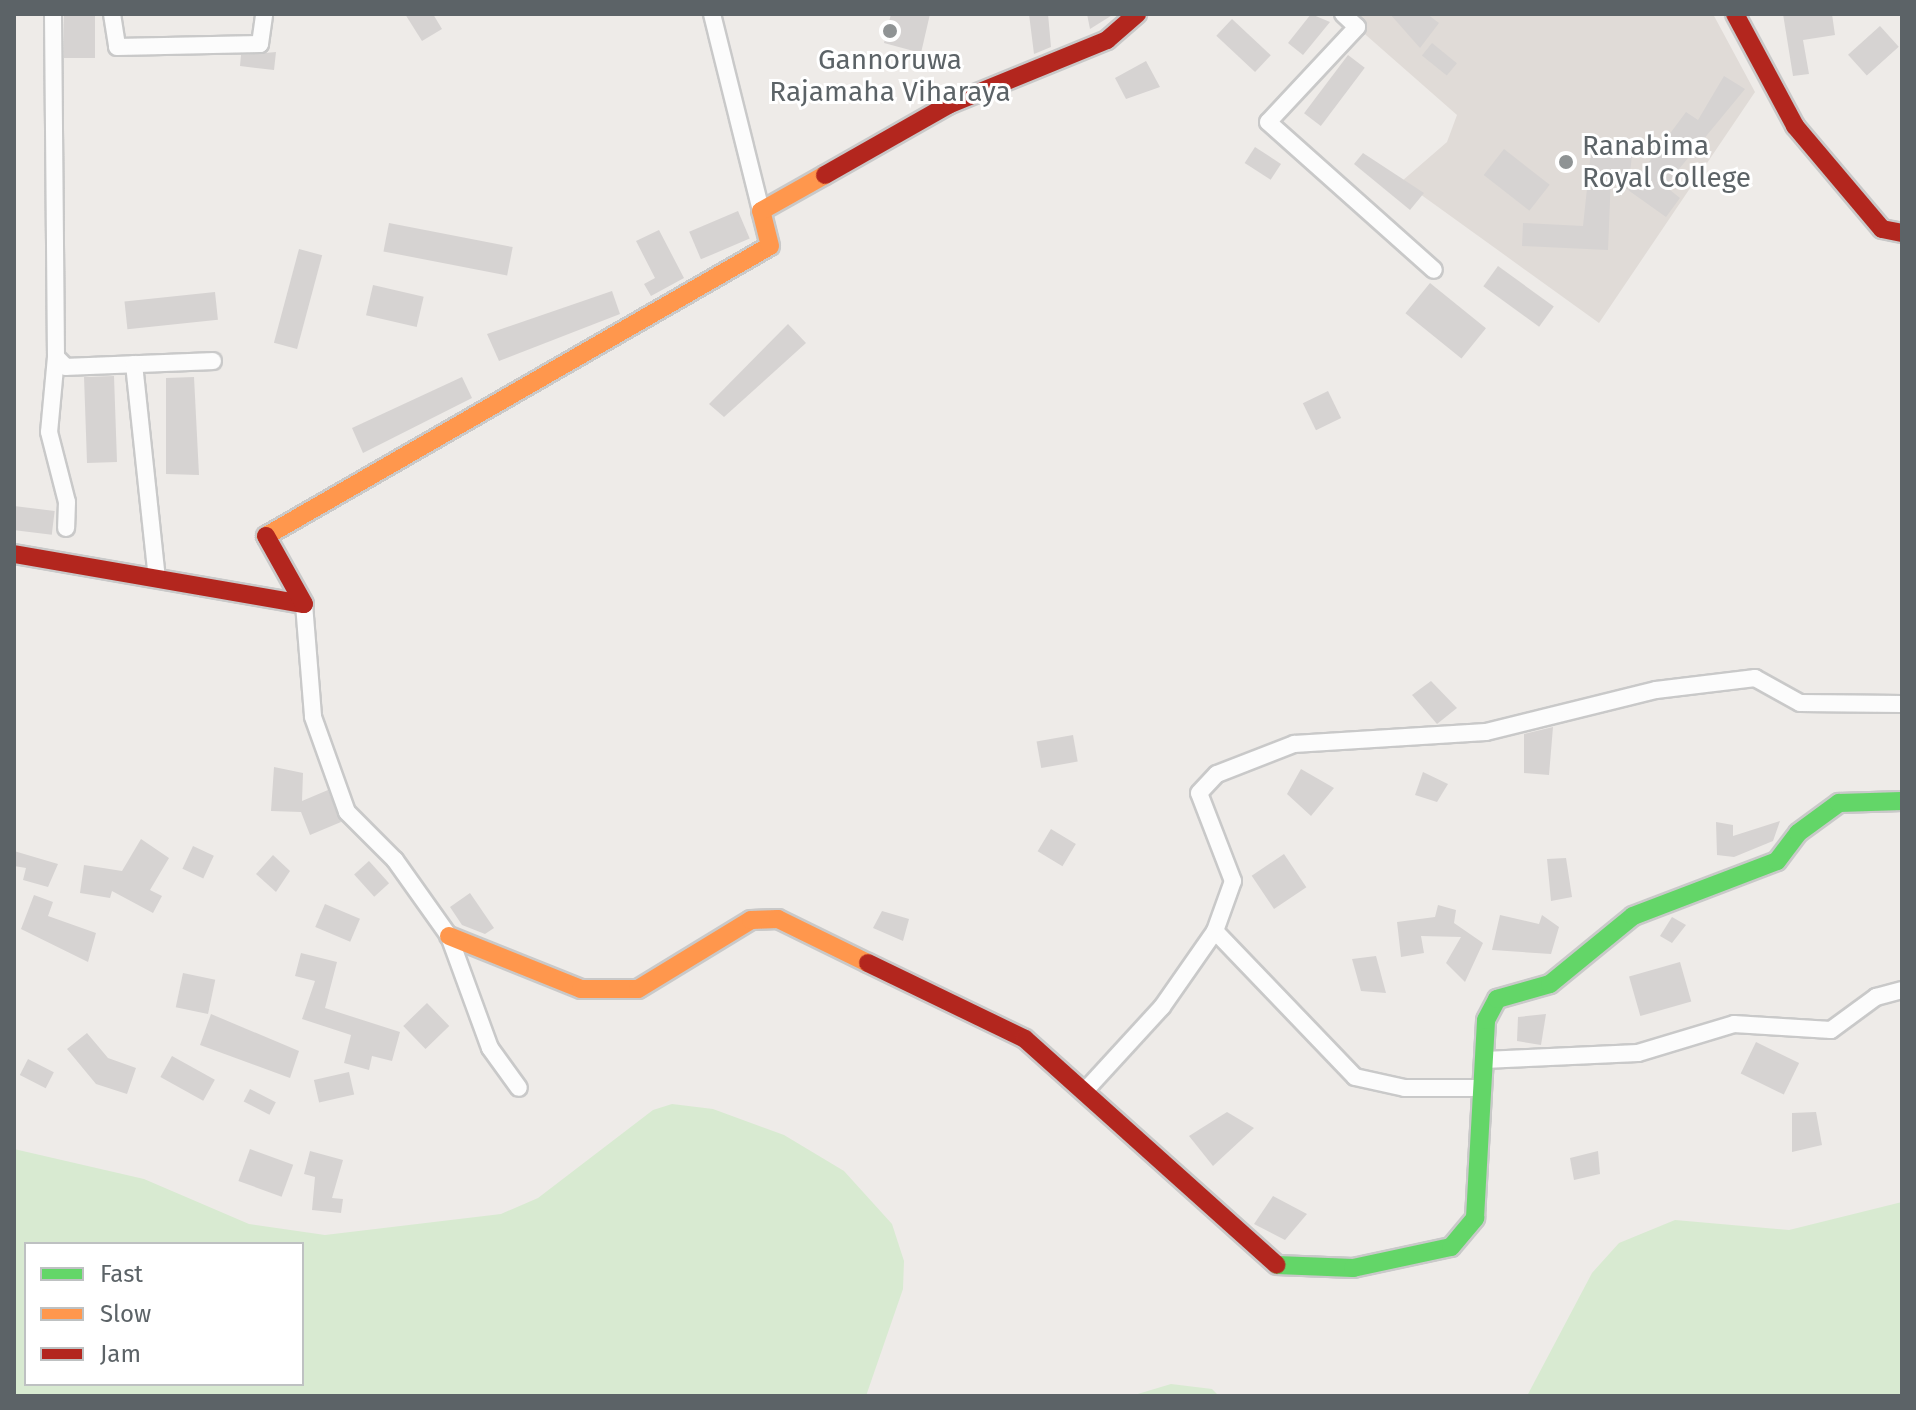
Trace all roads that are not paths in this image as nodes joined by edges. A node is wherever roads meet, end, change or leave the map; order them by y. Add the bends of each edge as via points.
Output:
1 (53, 14) edge
2 (112, 14) edge
3 (264, 14) edge
4 (712, 14) edge
5 (1137, 14) edge
6 (1343, 14) edge
7 (1735, 14) edge
8 (761, 211) junction
9 (1902, 233) edge
10 (1434, 270) dead end
11 (56, 357) junction
12 (213, 361) dead end
13 (134, 364) junction
14 (66, 528) dead end
15 (14, 554) edge
16 (157, 579) junction
17 (304, 604) junction
18 (1902, 704) edge
19 (1902, 801) edge
20 (1215, 931) junction
21 (449, 936) junction
22 (1902, 990) edge
23 (1484, 1060) junction
24 (519, 1088) dead end
25 (1483, 1088) junction
26 (1084, 1092) junction

1 - 11 street
2 - 3 street via 117,47 260,44
4 - 8 street
5 - 8 street via 1107,40 948,105
6 - 10 street via 1357,27 1268,122
7 - 9 street via 1795,126 1882,229
8 - 17 street via 770,246 264,533
11 - 13 street via 66,367
11 - 14 street via 49,432 67,502
12 - 13 street
13 - 16 street
15 - 16 street
16 - 17 street
17 - 21 street via 313,717 347,812 395,860
18 - 20 street via 1800,703 1755,678 1656,690 1486,732 1294,744 1217,774 1199,793 1233,881
19 - 23 street via 1839,803 1798,833 1777,861 1633,916 1550,984 1497,999 1486,1020
20 - 25 street via 1355,1077 1405,1088
20 - 26 street via 1162,1007
21 - 24 street via 490,1048
21 - 26 street via 581,989 638,989 751,920 778,919 1025,1039
22 - 23 street via 1876,997 1831,1030 1734,1024 1638,1053
23 - 25 street
25 - 26 street via 1475,1218 1451,1247 1324,1268 1281,1268

